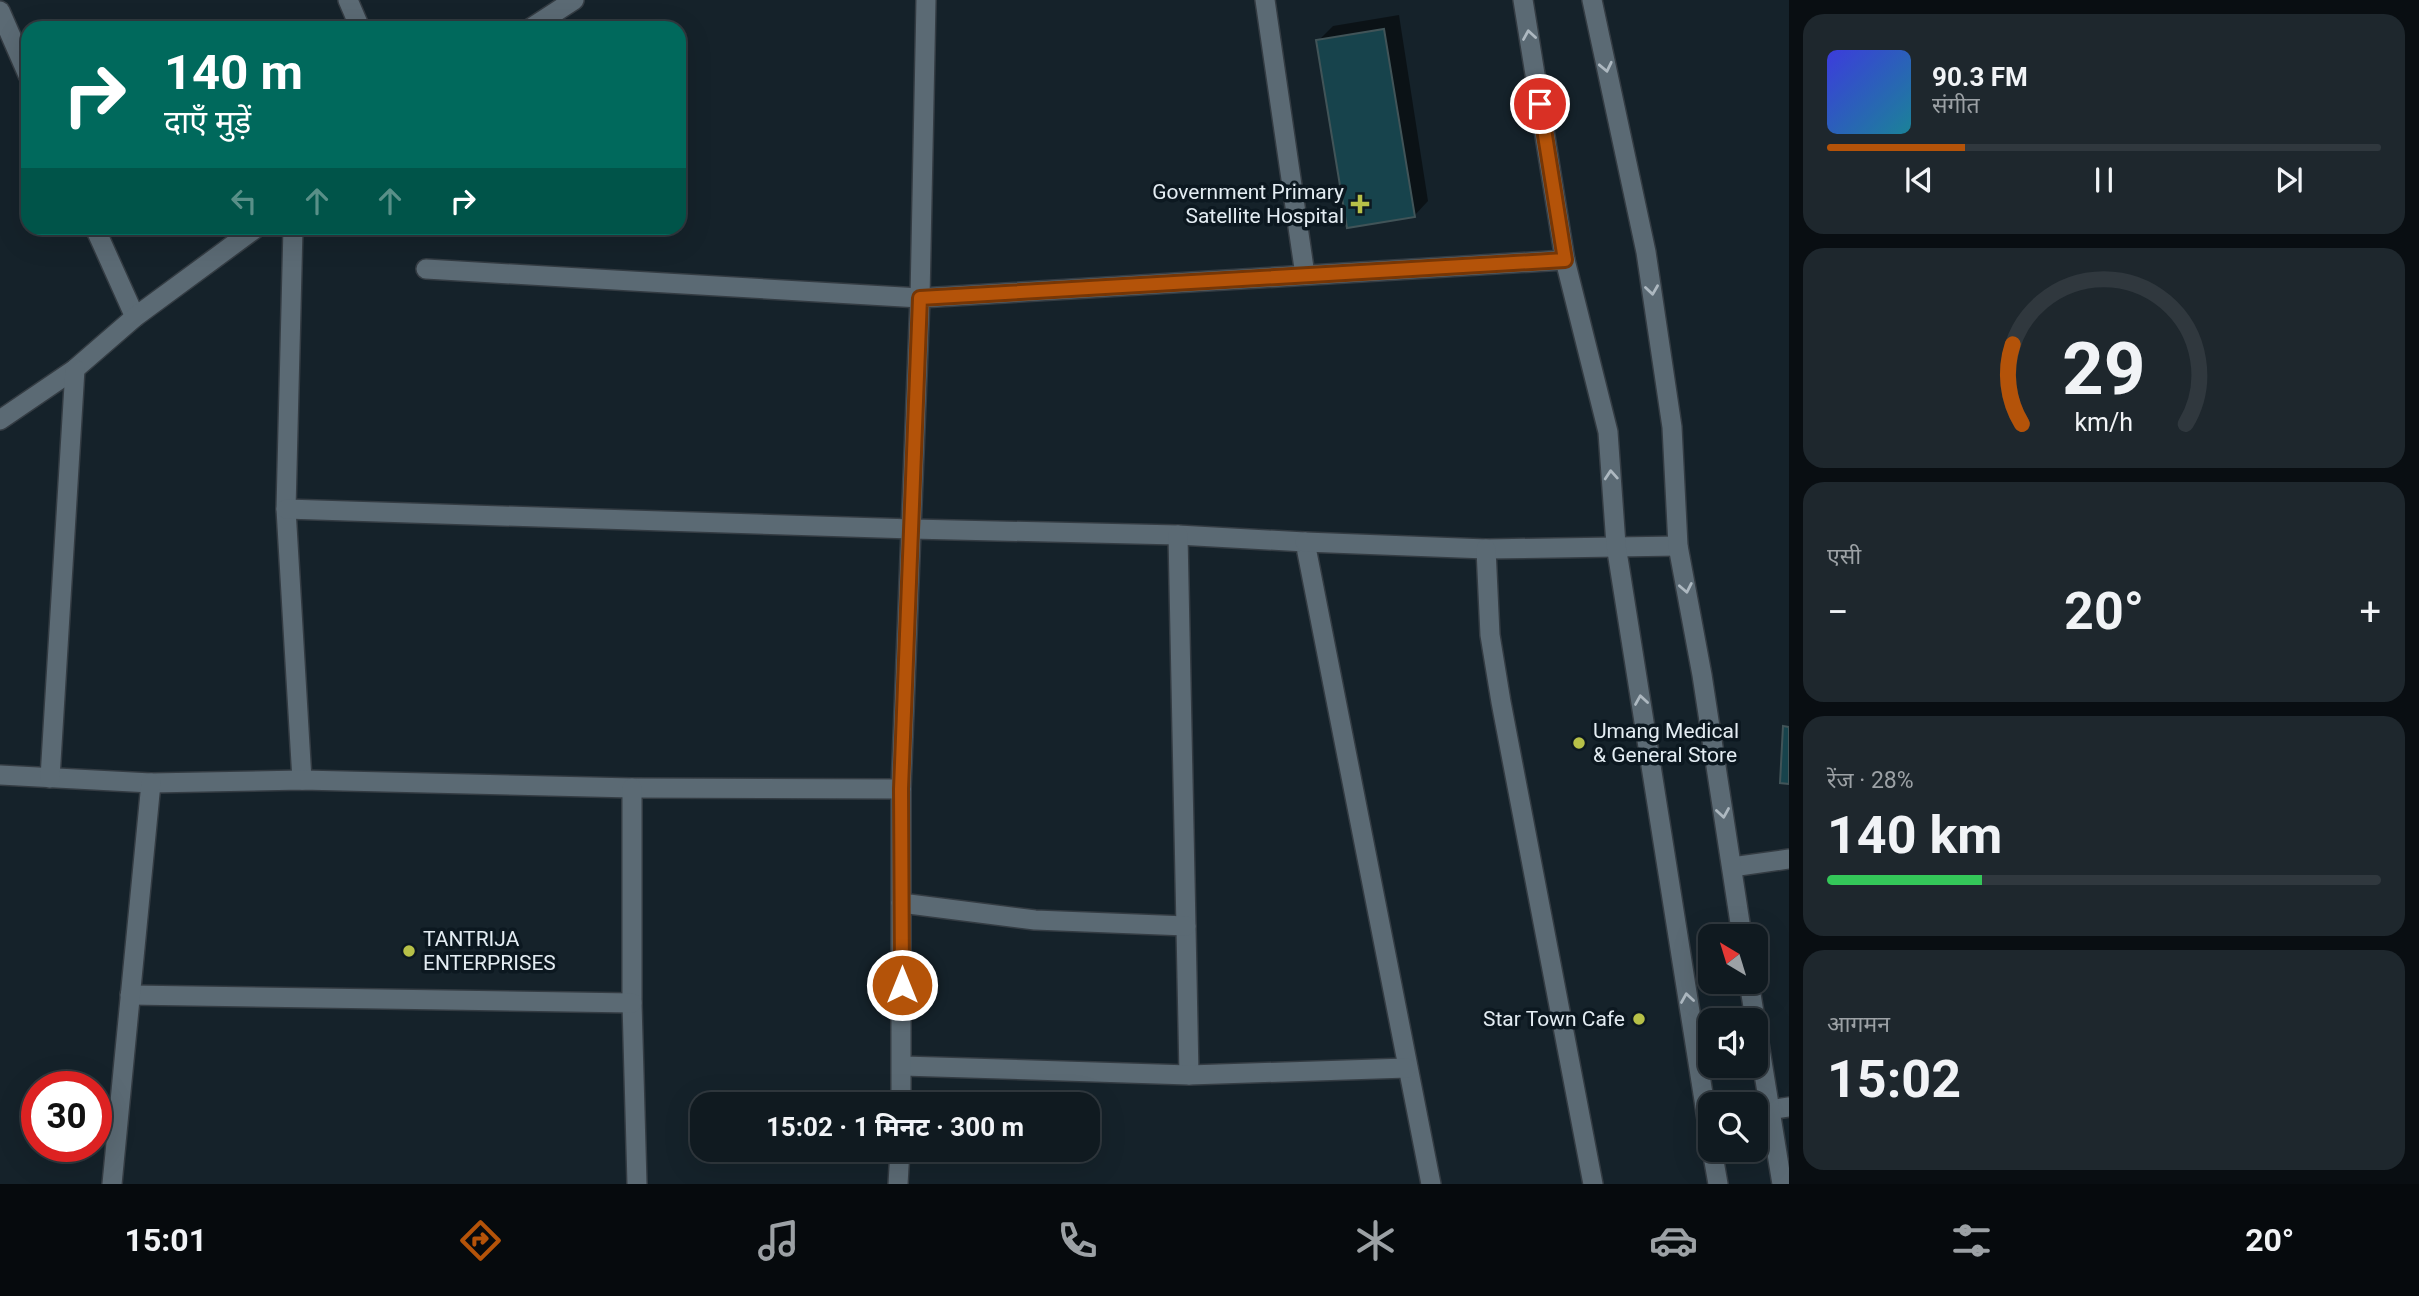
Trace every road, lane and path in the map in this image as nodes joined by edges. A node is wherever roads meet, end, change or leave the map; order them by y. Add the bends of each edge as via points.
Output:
1 (348, 0) edge
2 (574, 0) edge
3 (926, 0) edge
4 (1265, 0) edge
5 (1523, 0) edge
6 (1592, 0) edge
7 (0, 11) edge
8 (357, 21) edge
9 (542, 21) edge
10 (21, 59) edge
11 (98, 235) edge
12 (246, 235) edge
13 (293, 235) edge
14 (1565, 260) junction
15 (426, 269) dead end
16 (1305, 275) junction
17 (920, 298) junction
18 (135, 317) junction
19 (75, 369) junction
20 (0, 420) edge
21 (286, 509) junction
22 (912, 529) junction
23 (1178, 535) junction
24 (1305, 542) junction
25 (1616, 545) junction
26 (1678, 546) junction
27 (1486, 548) junction
28 (0, 775) edge
29 (50, 778) junction
30 (302, 780) junction
31 (151, 783) junction
32 (632, 788) junction
33 (901, 789) junction
34 (1789, 859) edge
35 (1732, 867) junction
36 (901, 903) junction
37 (1740, 924) edge
38 (1186, 926) junction
39 (1752, 994) edge
40 (130, 995) junction
41 (632, 1003) junction
42 (903, 1066) junction
43 (1407, 1068) junction
44 (1189, 1074) junction
45 (902, 1092) edge
46 (1703, 1092) edge
47 (1779, 1109) edge
48 (899, 1162) edge
49 (1714, 1162) edge
50 (112, 1184) edge
51 (637, 1184) edge
52 (898, 1184) edge
53 (1431, 1184) edge
54 (1593, 1184) edge
55 (1718, 1184) edge
56 (1782, 1184) edge

1 - 8 street
2 - 9 street
3 - 17 street
4 - 16 street
14 -> 5 street
6 -> 26 street via 1646,252 1672,427
7 - 10 street
11 - 18 street
12 - 18 street
13 - 21 street
14 - 16 street
25 -> 14 street via 1608,432
15 - 17 street
16 - 17 street
17 - 22 street
18 - 19 street
19 - 20 street
19 - 29 street
21 - 22 street
21 - 30 street
22 - 23 street
22 - 33 street
23 - 24 street
23 - 38 street
24 - 27 street
24 - 43 street
25 - 26 street
25 - 27 street
46 -> 25 street
26 -> 35 street
27 - 54 street via 1490,635 1501,702
28 - 29 street
29 - 31 street
30 - 31 street
30 - 32 street
31 - 40 street
32 - 33 street
32 - 41 street
33 - 36 street
34 - 35 street
35 - 37 street
36 - 38 street via 1035,920
36 - 42 street
38 - 44 street
39 - 47 street
40 - 41 street
40 - 50 street
41 - 51 street
42 - 44 street
42 - 45 street
43 - 44 street
43 - 53 street
47 - 56 street
48 - 52 street
49 - 55 street

